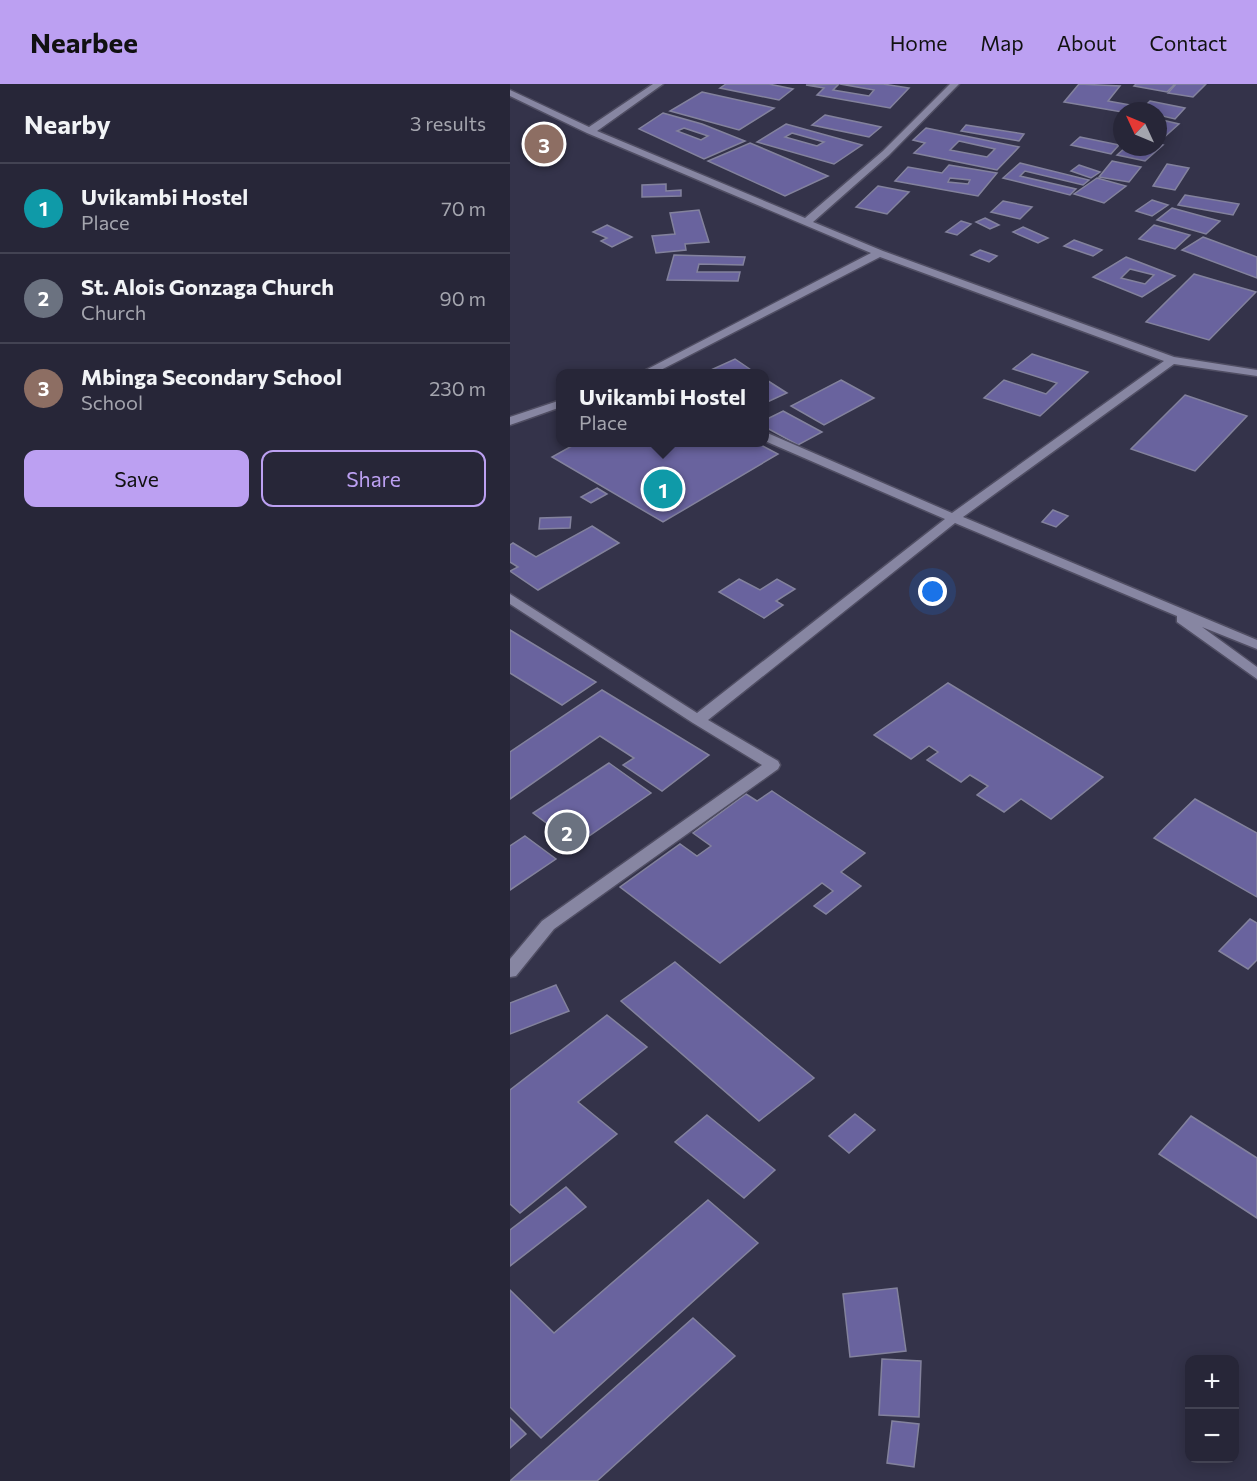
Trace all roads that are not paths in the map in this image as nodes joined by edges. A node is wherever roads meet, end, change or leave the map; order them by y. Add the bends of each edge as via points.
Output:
1 (660, 84) edge
2 (955, 84) edge
3 (510, 93) edge
4 (590, 131) junction
5 (807, 222) junction
6 (879, 253) junction
7 (1172, 360) junction
8 (654, 369) edge
9 (1257, 373) edge
10 (556, 405) edge
11 (510, 421) edge
12 (769, 438) edge
13 (956, 516) junction
14 (510, 597) edge
15 (1158, 602) junction
16 (1257, 645) edge
17 (1257, 674) edge
18 (698, 720) junction
19 (510, 971) edge

1 - 4 street
2 - 5 street via 886,153
3 - 4 street
4 - 5 street
5 - 6 street
6 - 7 street
6 - 8 street
7 - 9 street
7 - 13 street
10 - 11 street
12 - 13 street
13 - 15 street
13 - 18 street
14 - 18 street
15 - 16 street
15 - 17 street
18 - 19 street via 773,765 548,925

